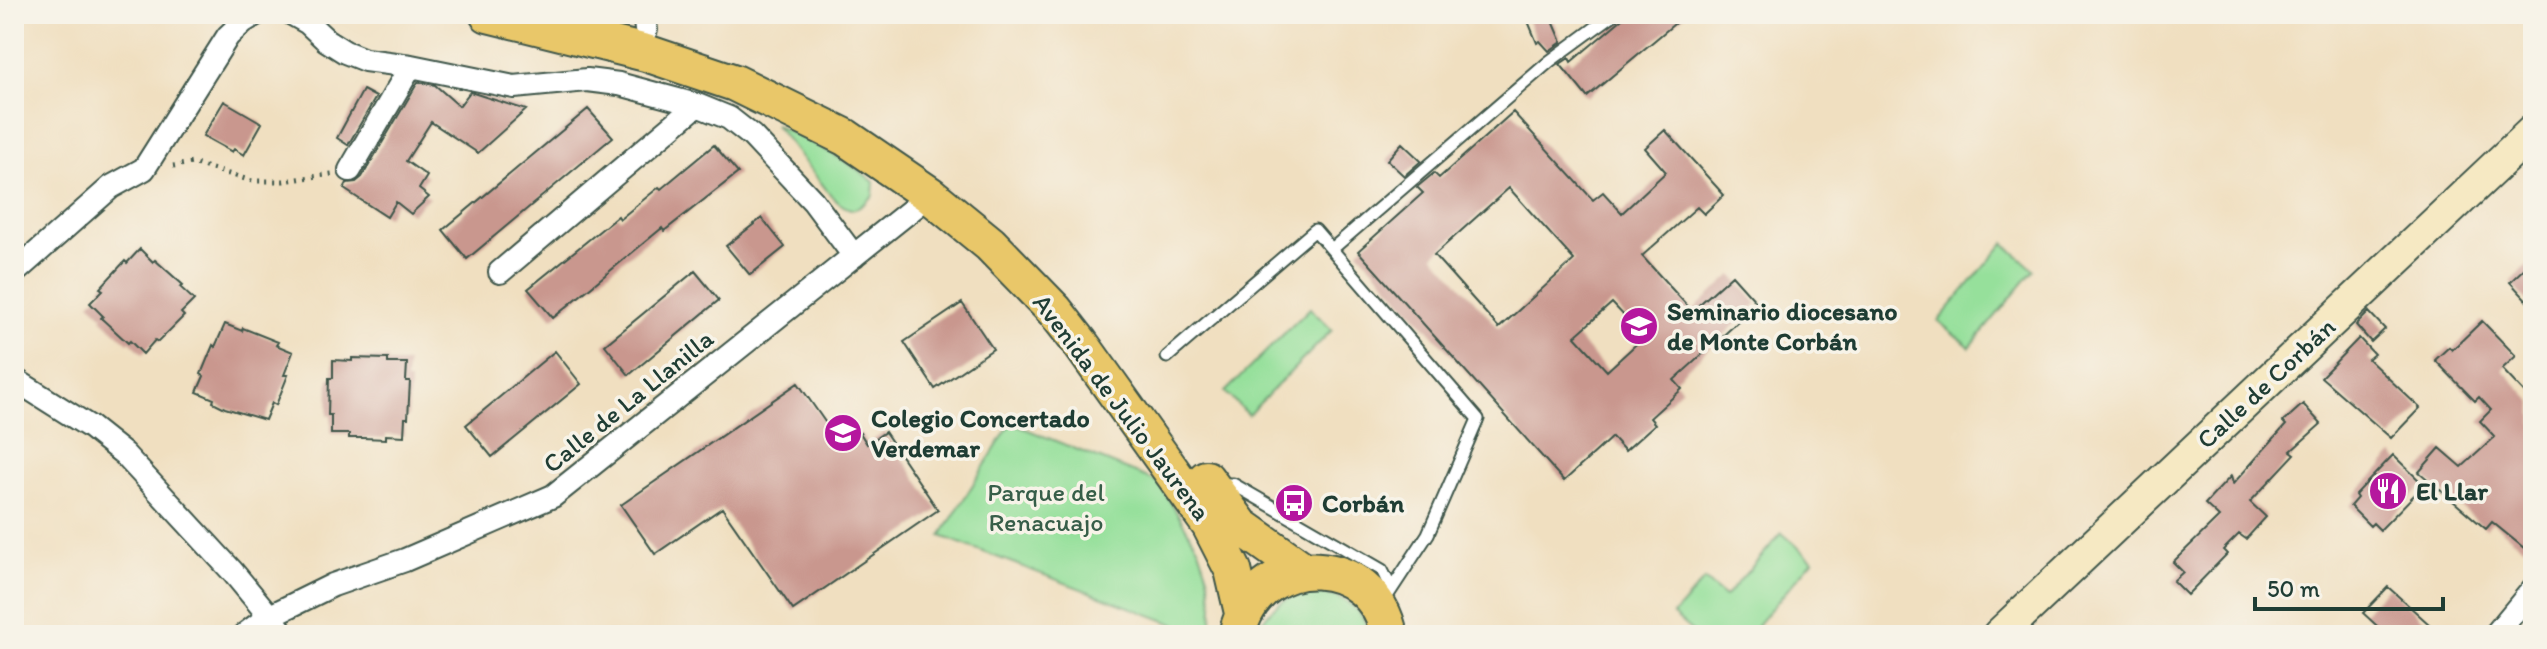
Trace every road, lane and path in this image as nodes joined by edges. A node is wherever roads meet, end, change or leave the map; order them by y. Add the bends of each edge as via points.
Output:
1 (256, 14) edge
2 (292, 14) edge
3 (488, 14) edge
4 (579, 14) edge
5 (1614, 14) edge
6 (645, 22) edge
7 (411, 66) junction
8 (697, 105) junction
9 (2533, 131) edge
10 (144, 169) junction
11 (350, 170) joint
12 (930, 195) junction
13 (1332, 249) junction
14 (854, 256) junction
15 (500, 272) dead end
16 (14, 273) edge
17 (1167, 357) dead end
18 (14, 379) edge
19 (1209, 484) junction
20 (1352, 567) junction
21 (1303, 570) junction
22 (2533, 589) edge
23 (1387, 610) edge
24 (268, 617) junction
25 (1240, 624) edge
26 (244, 635) edge
27 (285, 635) edge
28 (1999, 635) edge
29 (2495, 635) edge

1 - 10 street via 228,36
2 - 7 street via 345,52
3 - 12 main road, Avenida de Julio Jaurena via 646,53 735,83 845,137
4 - 6 main road, Avenida de Julio Jaurena
5 - 13 lane via 1550,61
6 - 19 main road, Avenida de Julio Jaurena via 857,117 989,213 1102,334
7 - 8 street via 514,87 587,80 619,84
7 - 11 street
8 - 14 street via 729,118 752,136 813,201
8 - 15 street
9 - 28 main road, Calle de Corbán
10 - 11 path via 192,163 252,181 315,178
10 - 16 street via 111,187
12 - 14 street, Calle de La Llanilla
12 - 25 main road, Avenida de Julio Jaurena via 990,244 1080,343 1210,525 1233,570
13 - 17 lane via 1315,230
13 - 23 lane via 1478,419 1428,534
14 - 24 street, Calle de La Llanilla via 553,496 333,585
18 - 24 street via 124,454
19 - 20 lane via 1233,484
19 - 21 main road, Avenida de Julio Jaurena via 1241,526
20 - 21 main road
20 - 23 main road via 1358,584
21 - 25 main road via 1258,592
22 - 29 street
24 - 26 street, Calle de La Llanilla
24 - 27 street

